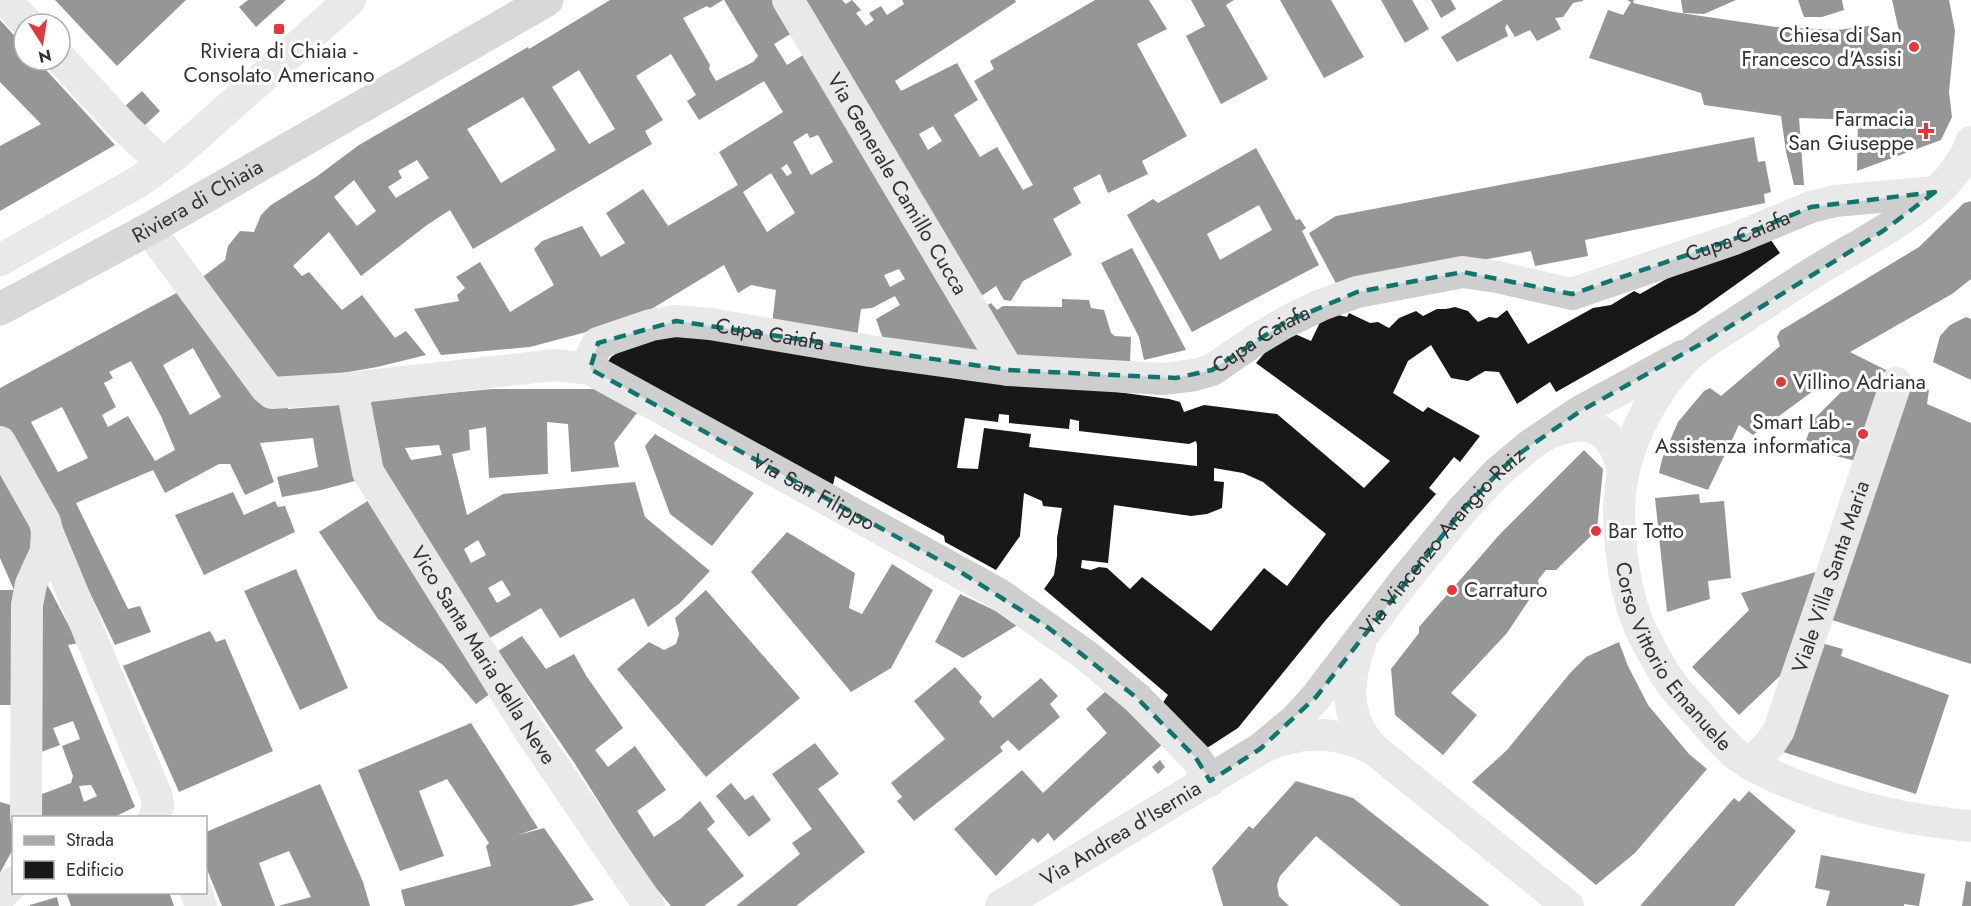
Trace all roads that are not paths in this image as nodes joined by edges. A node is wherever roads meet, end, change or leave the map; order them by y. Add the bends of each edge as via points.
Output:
1 (5, 0) edge
2 (350, 0) edge
3 (547, 0) edge
4 (788, 0) edge
5 (16, 12) edge
6 (72, 70) edge
7 (1971, 142) edge
8 (163, 164) junction
9 (1954, 182) edge
10 (149, 229) junction
11 (0, 260) edge
12 (0, 309) edge
13 (1708, 340) junction
14 (590, 369) junction
15 (1008, 370) junction
16 (1896, 383) dead end
17 (352, 388) junction
18 (1548, 434) junction
19 (0, 442) edge
20 (1623, 475) junction
21 (47, 531) junction
22 (1368, 627) junction
23 (1260, 749) junction
24 (1376, 751) junction
25 (1750, 763) junction
26 (1210, 781) junction
27 (26, 816) edge
28 (155, 816) edge
29 (1971, 826) edge
30 (12, 884) edge
31 (0, 896) edge
32 (650, 906) edge
33 (1001, 906) edge
34 (1568, 906) edge

1 - 5 street
2 - 8 street
3 - 10 main road, Riviera di Chiaia
4 - 15 street, Via Generale Camillo Cucca
6 - 8 street
7 - 9 street, Corso Vittorio Emanuele
8 - 11 street
9 - 13 street, Corso Vittorio Emanuele
9 - 15 street, Cupa Caiafa via 1811,207 1734,239 1572,294 1463,272 1356,292 1294,318 1221,365 1195,375 1163,379
10 - 12 main road, Riviera di Chiaia
10 - 17 street, Via San Filippo via 269,391 280,394
13 - 18 street, Via Vincenzo Arangio Ruiz
13 - 20 street, Corso Vittorio Emanuele via 1687,357 1658,396 1638,432
14 - 15 street, Cupa Caiafa via 598,343 676,321
14 - 17 street, Via San Filippo via 554,365
14 - 26 street, Via San Filippo via 999,594 1087,656 1137,698 1196,758
16 - 25 street, Viale Villa Santa Maria via 1779,730
17 - 32 street, Vico Santa Maria della Neve via 368,472 531,733
18 - 20 street via 1573,426 1595,429 1617,448
18 - 22 street, Via Vincenzo Arangio Ruiz via 1490,480
19 - 21 street
20 - 25 street, Corso Vittorio Emanuele via 1622,563 1638,621 1679,693 1735,753
21 - 27 street via 46,551 31,584 27,605
21 - 28 street via 157,797
22 - 23 street, Via Vincenzo Arangio Ruiz via 1316,697
22 - 24 street via 1353,665 1351,702 1358,730
23 - 24 street via 1294,736 1321,734 1355,740
23 - 26 street, Via Vincenzo Arangio Ruiz
24 - 34 street
25 - 29 street, Corso Vittorio Emanuele via 1852,806
26 - 33 street, Via Andrea d'Isernia
30 - 31 street

